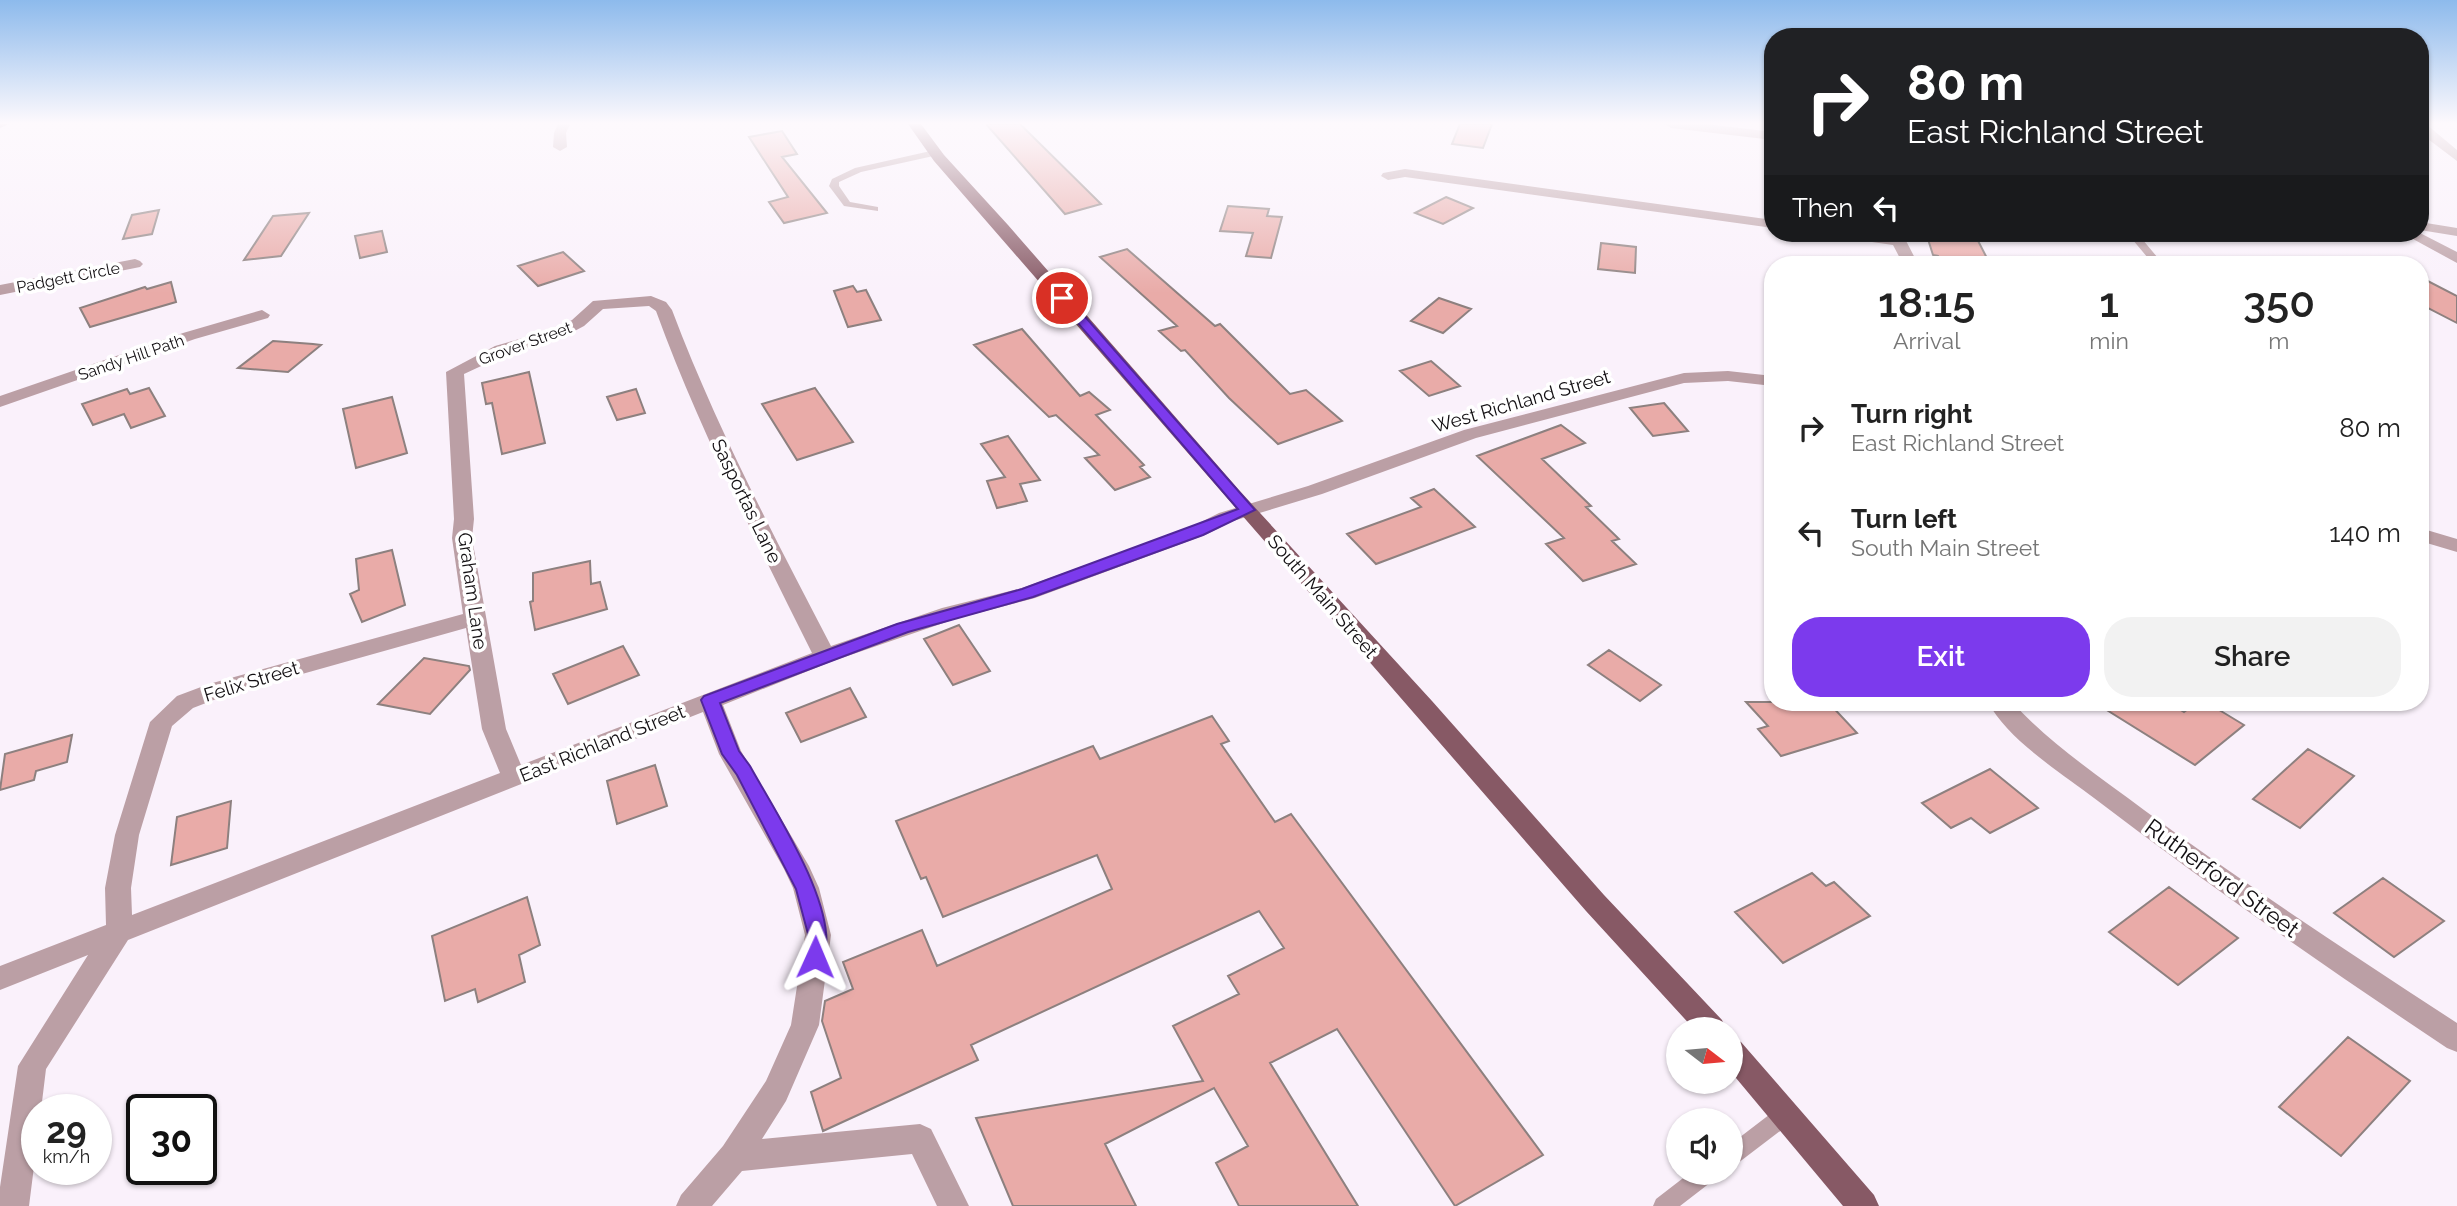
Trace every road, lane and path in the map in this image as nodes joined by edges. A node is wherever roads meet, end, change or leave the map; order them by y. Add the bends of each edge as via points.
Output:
1 (837, 180) edge
2 (959, 180) edge
3 (1458, 180) edge
4 (875, 209) dead end
5 (1764, 223) edge
6 (2429, 227) edge
7 (2457, 232) edge
8 (2140, 242) edge
9 (2426, 242) edge
10 (2151, 256) edge
11 (2457, 258) edge
12 (135, 264) dead end
13 (0, 289) edge
14 (262, 315) dead end
15 (676, 342) joint
16 (1764, 381) edge
17 (456, 401) joint
18 (0, 402) edge
19 (1248, 510) junction
20 (2429, 537) edge
21 (2457, 546) edge
22 (474, 618) junction
23 (825, 656) junction
24 (710, 700) junction
25 (2006, 711) edge
26 (514, 778) junction
27 (119, 931) junction
28 (0, 978) edge
29 (1701, 1017) edge
30 (2457, 1039) edge
31 (1743, 1065) edge
32 (1785, 1115) junction
33 (1743, 1147) edge
34 (734, 1157) junction
35 (1691, 1185) edge
36 (13, 1206) edge
37 (692, 1206) edge
38 (953, 1206) edge
39 (1663, 1206) edge
40 (1863, 1206) edge

1 - 4 lane via 834,186 847,204
2 - 19 main road, South Main Street
3 - 5 street
6 - 7 street
8 - 10 lane
9 - 11 street
12 - 13 street, Padgett Circle
14 - 18 street, Sandy Hill Path
15 - 17 street, Grover Street via 660,305 651,301 599,304 564,331 501,350 455,372
15 - 23 street, Sasportas Lane via 736,481
16 - 19 street, West Richland Street via 1728,376 1665,382 1470,434
17 - 22 street, Graham Lane via 462,538
19 - 23 street, East Richland Street via 1028,593 949,613
19 - 29 main road, South Main Street
20 - 21 street
22 - 26 street, Graham Lane via 494,729
22 - 27 street, Felix Street via 185,702 162,722 127,835 118,888
23 - 24 street, East Richland Street
24 - 26 street, East Richland Street
24 - 34 street via 731,754 796,866 818,934 804,1025 776,1091
25 - 30 street, Rutherford Street via 2019,727 2154,831
26 - 27 street, East Richland Street
27 - 28 street, East Richland Street
27 - 36 street via 32,1066
31 - 32 main road
32 - 33 lane
32 - 40 main road
34 - 37 street
34 - 38 street via 920,1139
35 - 39 lane

